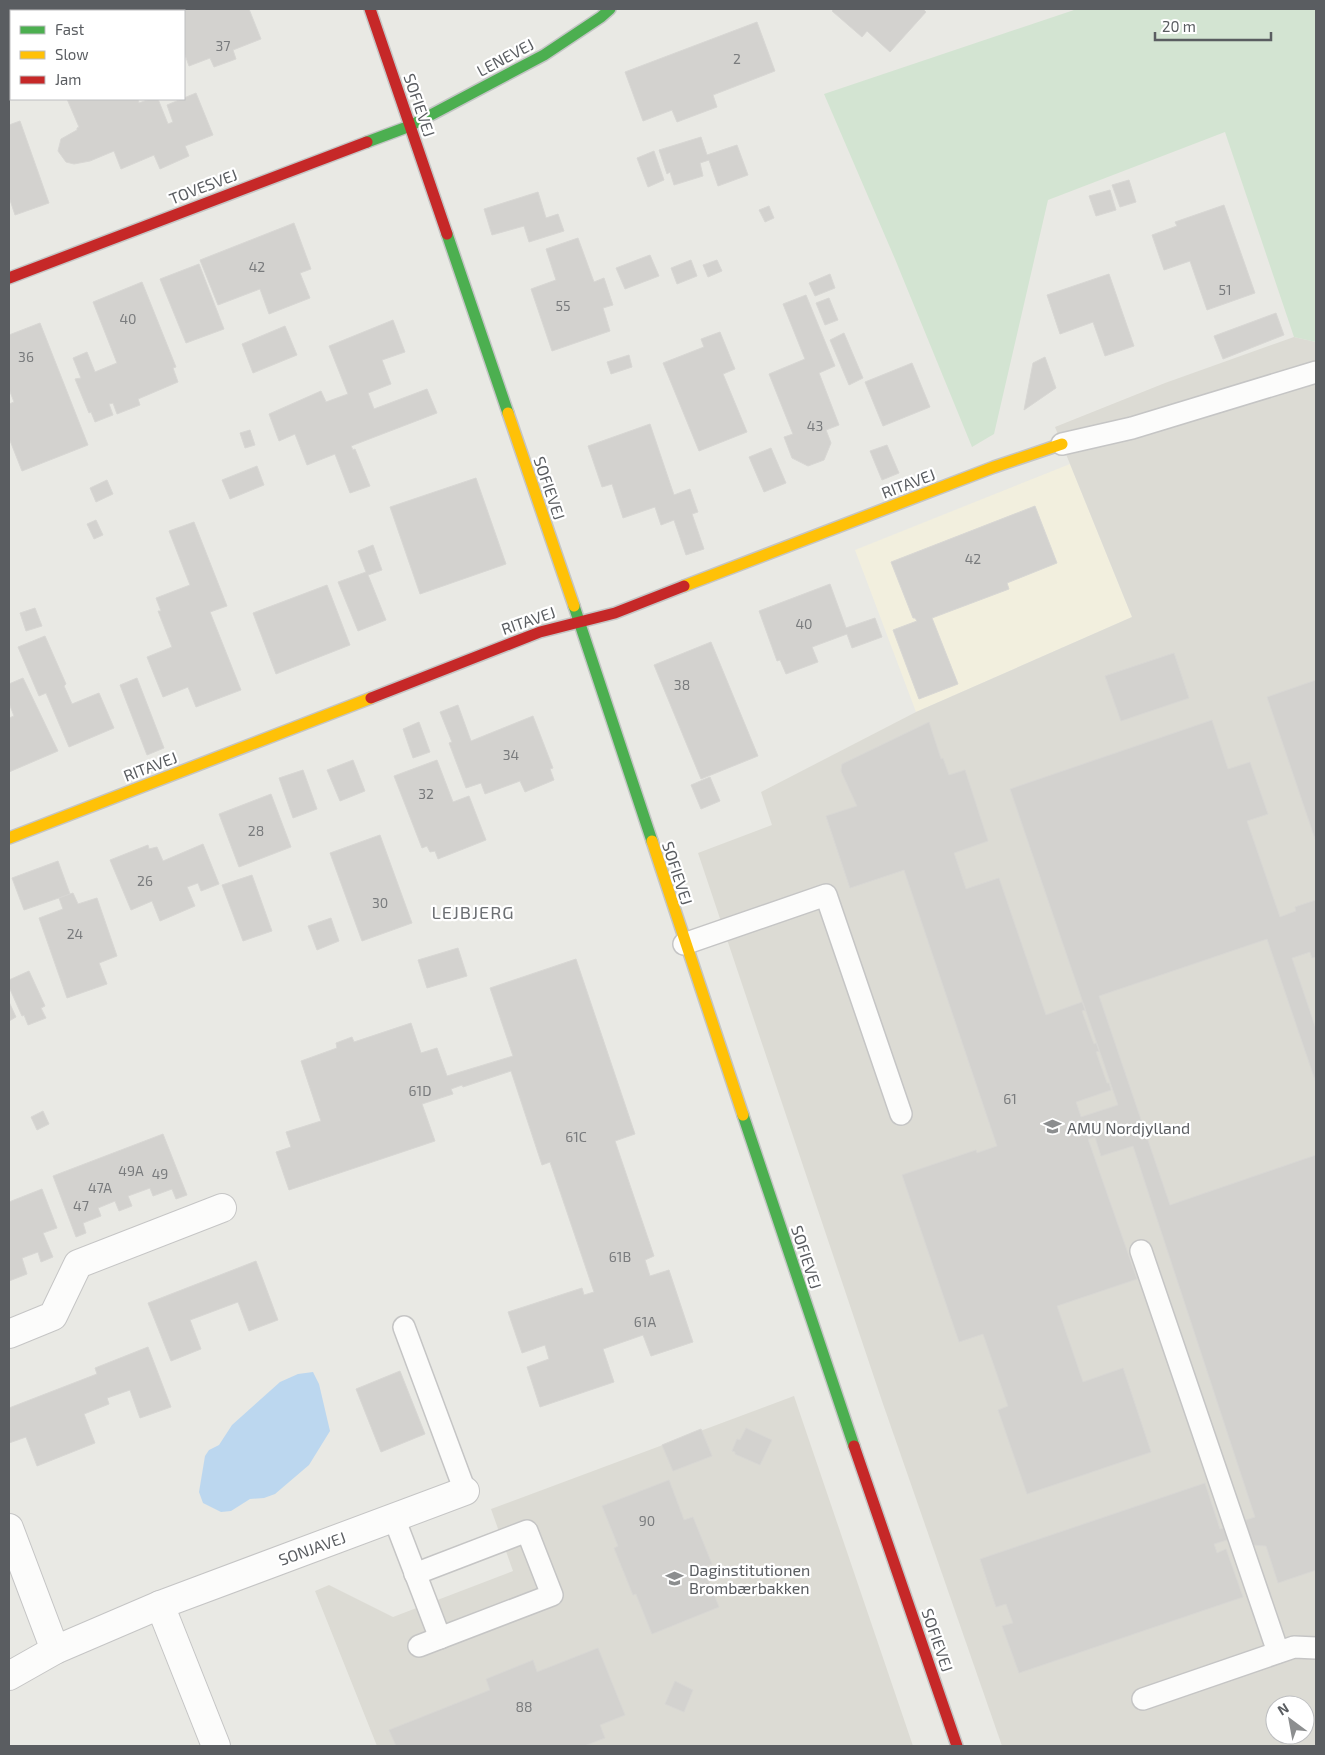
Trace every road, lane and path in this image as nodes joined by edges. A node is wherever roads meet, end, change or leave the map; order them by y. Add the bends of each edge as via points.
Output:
1 (370, 9) edge
2 (610, 9) edge
3 (410, 126) junction
4 (9, 278) edge
5 (1316, 372) edge
6 (1062, 444) joint
7 (579, 621) junction
8 (9, 838) edge
9 (684, 944) junction
10 (901, 1114) dead end
11 (222, 1208) dead end
12 (1141, 1251) dead end
13 (404, 1327) dead end
14 (9, 1334) edge
15 (465, 1491) joint
16 (394, 1518) junction
17 (9, 1528) edge
18 (415, 1574) junction
19 (160, 1605) junction
20 (440, 1638) junction
21 (419, 1646) dead end
22 (1316, 1648) edge
23 (55, 1650) junction
24 (1278, 1652) junction
25 (9, 1676) edge
26 (1143, 1699) dead end
27 (216, 1746) edge
28 (957, 1746) edge

1 - 3 street, SOFIEVEJ
2 - 3 street, LENEVEJ via 544,55
3 - 4 street, TOVESVEJ
3 - 7 street, SOFIEVEJ
5 - 6 lane via 1132,428
6 - 7 street, RITAVEJ via 615,612
7 - 8 street, RITAVEJ via 540,632
7 - 9 street, SOFIEVEJ
9 - 10 lane via 826,895
9 - 28 street, SOFIEVEJ
11 - 14 street via 78,1264 53,1316
12 - 24 lane
13 - 15 lane
15 - 16 street, SONJAVEJ
16 - 18 lane
16 - 19 street, SONJAVEJ
17 - 23 street
18 - 20 lane
18 - 20 lane via 527,1531 552,1595
19 - 23 street, SONJAVEJ
19 - 27 street
20 - 21 lane
22 - 24 lane via 1294,1647
23 - 25 street, SONJAVEJ
24 - 26 lane

